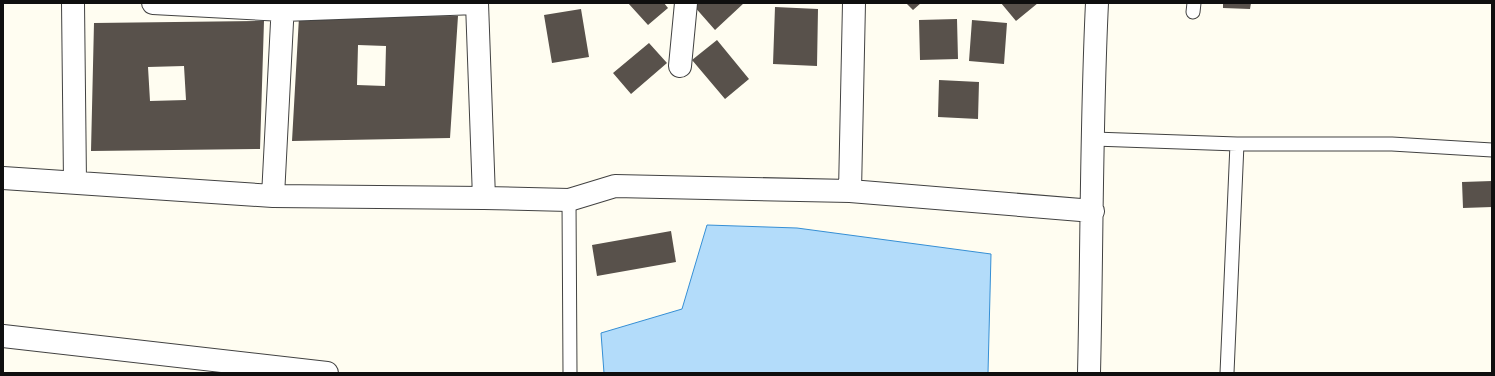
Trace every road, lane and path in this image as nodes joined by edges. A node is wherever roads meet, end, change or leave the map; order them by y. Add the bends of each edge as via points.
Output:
1 (73, 3) edge
2 (154, 3) edge
3 (477, 3) edge
4 (686, 3) edge
5 (854, 3) edge
6 (1097, 3) edge
7 (283, 6) edge
8 (680, 66) dead end
9 (1094, 139) junction
10 (1237, 144) junction
11 (1492, 150) edge
12 (3, 178) edge
13 (75, 182) junction
14 (850, 191) junction
15 (273, 196) junction
16 (484, 198) junction
17 (569, 200) junction
18 (1093, 211) junction
19 (3, 336) edge
20 (327, 373) edge
21 (570, 373) edge
22 (1090, 373) edge
23 (1227, 373) edge

1 - 13 street
2 - 7 street
3 - 7 street
3 - 16 street
4 - 8 street
5 - 14 street
6 - 9 street
7 - 15 street
9 - 10 lane
9 - 18 street
10 - 11 lane via 1392,144
10 - 23 lane
12 - 13 street
13 - 15 street
14 - 17 street via 615,186
14 - 18 street
15 - 16 street
16 - 17 street
17 - 21 lane
18 - 22 street
19 - 20 street

